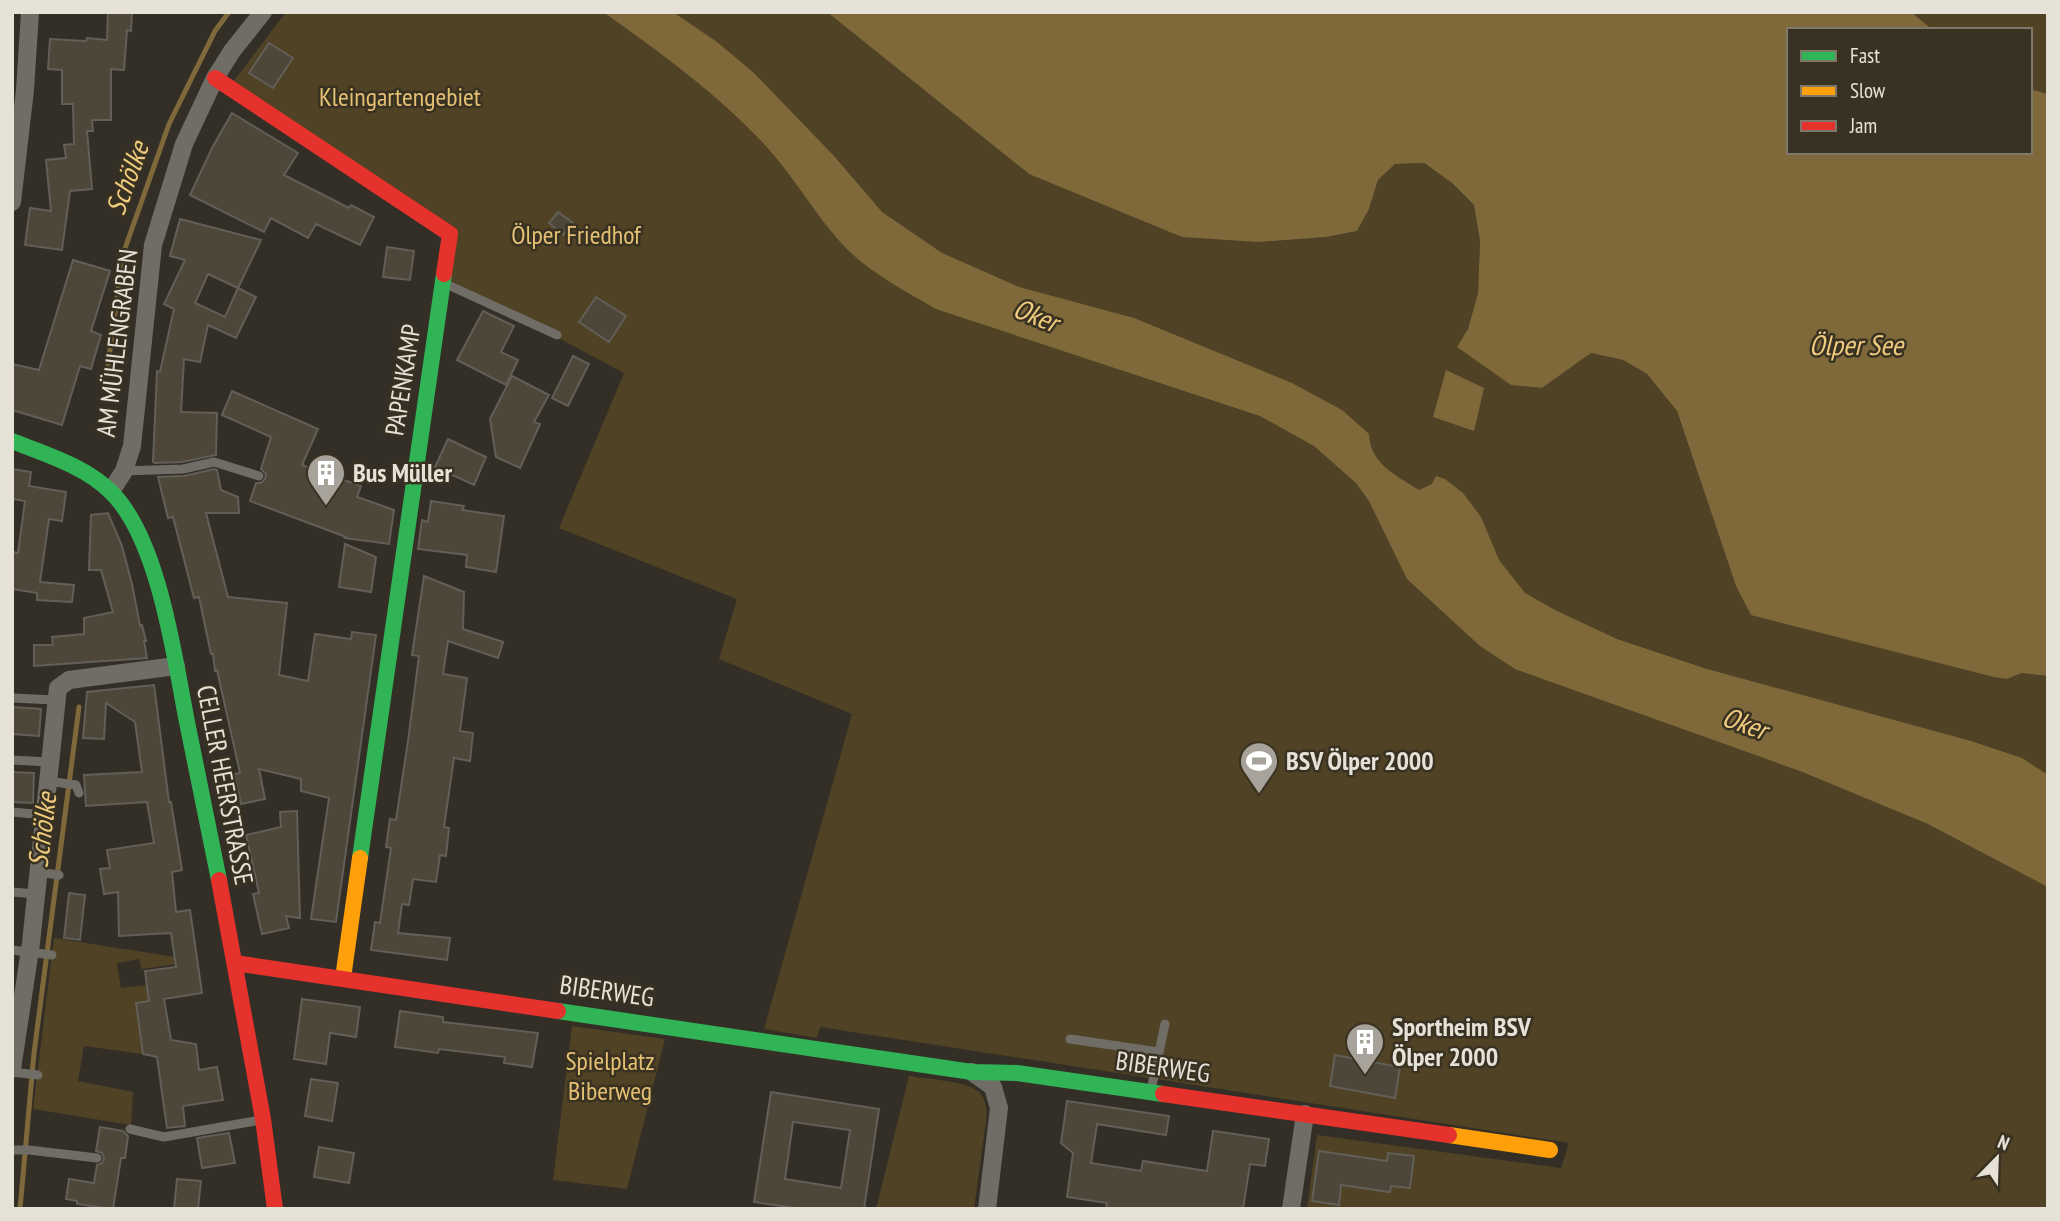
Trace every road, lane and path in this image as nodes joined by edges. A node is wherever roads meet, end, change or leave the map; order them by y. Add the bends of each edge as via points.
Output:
1 (30, 12) edge
2 (262, 12) edge
3 (215, 78) junction
4 (12, 202) edge
5 (443, 282) junction
6 (557, 335) dead end
7 (12, 441) edge
8 (124, 471) junction
9 (259, 475) dead end
10 (111, 491) junction
11 (176, 666) junction
12 (12, 698) edge
13 (55, 700) junction
14 (12, 760) edge
15 (49, 762) junction
16 (53, 782) junction
17 (77, 789) dead end
18 (12, 812) edge
19 (44, 815) junction
20 (43, 873) junction
21 (59, 875) dead end
22 (12, 891) edge
23 (36, 894) junction
24 (27, 952) edge
25 (52, 955) dead end
26 (235, 962) junction
27 (343, 978) junction
28 (1165, 1024) dead end
29 (1069, 1039) dead end
30 (14, 1049) edge
31 (1159, 1052) junction
32 (16, 1071) edge
33 (972, 1072) junction
34 (37, 1075) dead end
35 (1151, 1091) junction
36 (1305, 1114) junction
37 (262, 1119) junction
38 (130, 1129) dead end
39 (12, 1150) edge
40 (1550, 1150) dead end
41 (97, 1158) dead end
42 (275, 1209) edge
43 (987, 1209) edge
44 (1291, 1209) edge

1 - 4 street
2 - 3 street, AM MÜHLENGRABEN
3 - 5 street, PAPENKAMP via 450,234
3 - 8 street, AM MÜHLENGRABEN via 184,144 153,245 132,446
5 - 6 lane
5 - 27 street, PAPENKAMP
7 - 10 street, CELLER HEERSTRASSE via 76,467
8 - 9 lane via 183,469 214,462
8 - 10 street, AM MÜHLENGRABEN
10 - 11 street, CELLER HEERSTRASSE via 133,520 155,577
11 - 13 street via 69,680 58,688
11 - 26 street, CELLER HEERSTRASSE
12 - 13 lane
13 - 15 street
14 - 15 lane
15 - 16 street
16 - 17 lane
16 - 19 street
18 - 19 lane
19 - 20 street
20 - 21 lane
20 - 23 street
22 - 23 lane
23 - 24 street
24 - 25 lane
24 - 30 street
26 - 27 street, BIBERWEG
26 - 37 street, CELLER HEERSTRASSE
27 - 33 street, BIBERWEG
28 - 31 lane
29 - 31 lane
30 - 32 street
31 - 35 lane
32 - 34 lane
33 - 35 street, BIBERWEG via 1017,1073
33 - 43 street via 993,1087 999,1108
35 - 36 street, BIBERWEG
36 - 40 street, BIBERWEG
36 - 44 street
37 - 38 lane via 164,1137
37 - 42 street, CELLER HEERSTRASSE
39 - 41 lane

